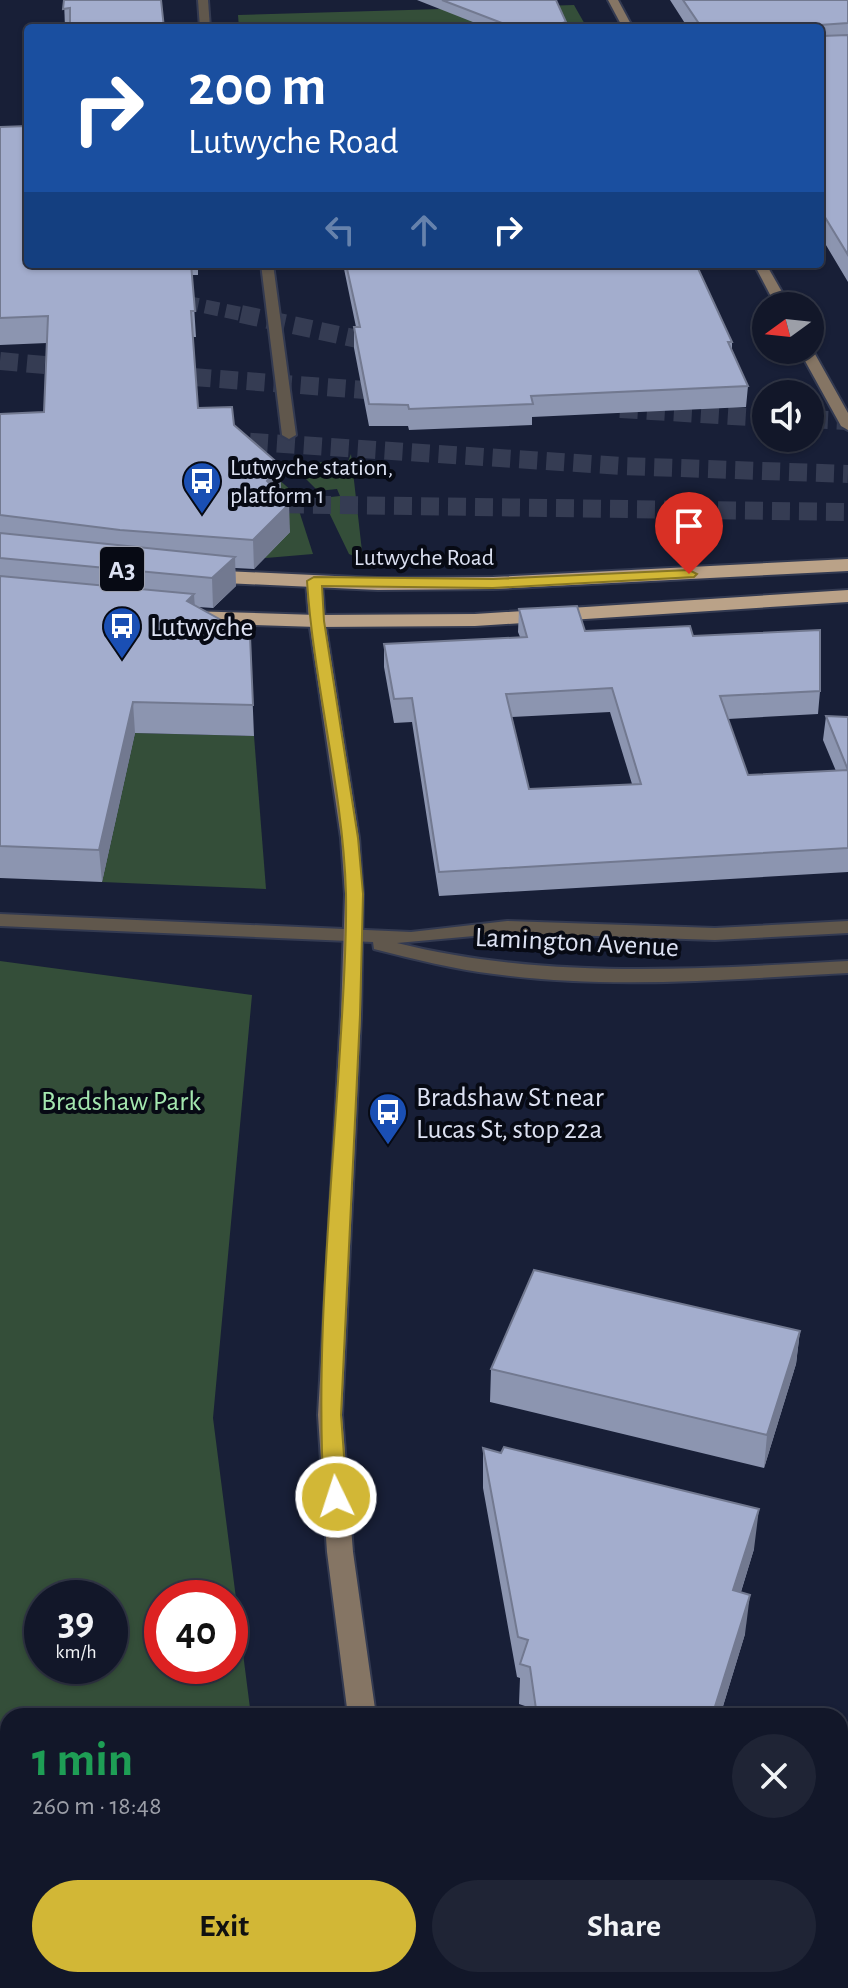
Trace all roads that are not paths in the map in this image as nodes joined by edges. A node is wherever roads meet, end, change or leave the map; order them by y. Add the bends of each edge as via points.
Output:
1 (203, 0) edge
2 (613, 0) edge
3 (205, 24) edge
4 (626, 24) edge
5 (268, 268) edge
6 (762, 268) edge
7 (775, 292) edge
8 (814, 364) edge
9 (848, 426) edge
10 (289, 435) dead end
11 (848, 565) edge
12 (177, 575) edge
13 (314, 581) junction
14 (848, 596) edge
15 (164, 615) edge
16 (317, 621) junction
17 (0, 920) edge
18 (848, 927) edge
19 (354, 937) junction
20 (848, 967) edge
21 (361, 1708) edge

1 - 3 street
2 - 4 street
5 - 10 street
6 - 7 street
8 - 9 street
11 - 13 highway, Lutwyche Road / A3 via 493,583
12 - 13 highway, Lutwyche Road / A3
13 - 16 street
14 - 16 highway, A3 via 536,617
15 - 16 highway, A3
16 - 19 street via 350,838
17 - 19 street, Lamington Avenue
18 - 19 street, Lamington Avenue via 715,934 507,927 411,938
19 - 20 street, Lamington Avenue via 411,954 493,967 645,978
19 - 21 street via 330,1415 340,1552

